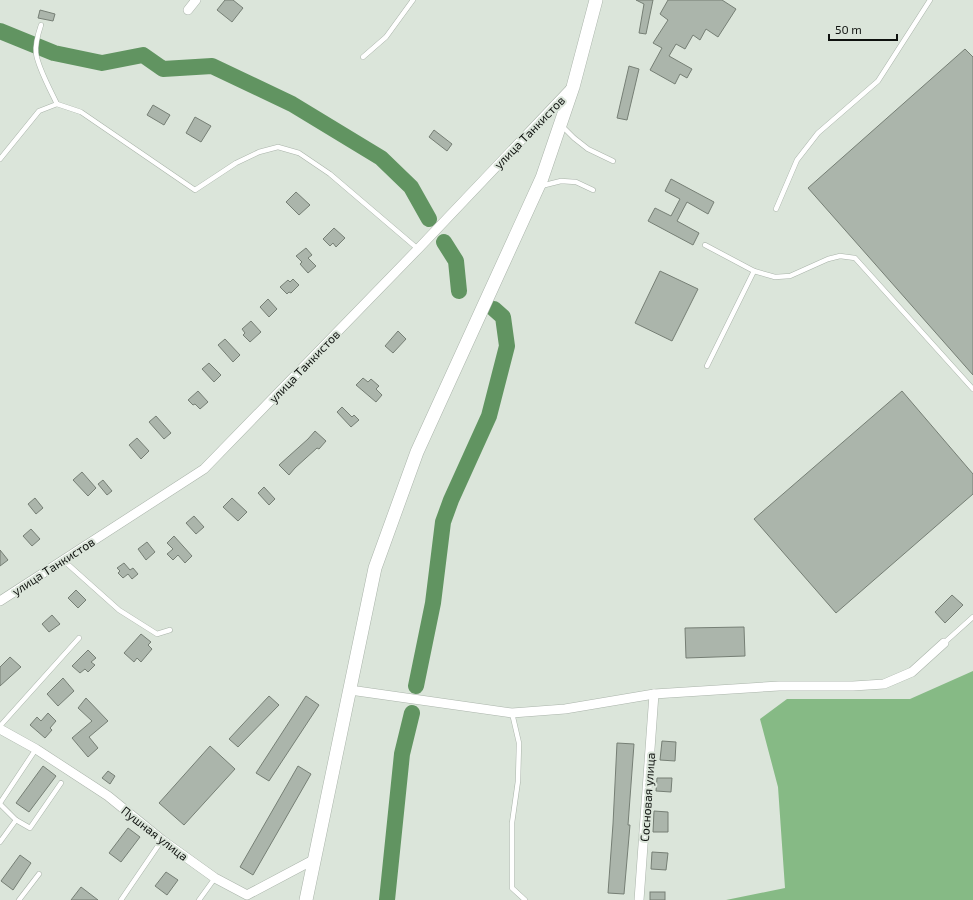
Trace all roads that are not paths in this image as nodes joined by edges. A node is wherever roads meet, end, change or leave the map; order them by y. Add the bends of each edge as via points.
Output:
1 (196, 0) edge
2 (413, 0) edge
3 (596, 0) edge
4 (930, 0) edge
5 (188, 10) dead end
6 (42, 25) dead end
7 (363, 58) dead end
8 (573, 87) junction
9 (57, 104) junction
10 (560, 124) junction
11 (0, 159) edge
12 (613, 161) dead end
13 (538, 188) junction
14 (593, 190) dead end
15 (776, 209) dead end
16 (705, 245) dead end
17 (418, 249) junction
18 (754, 271) junction
19 (707, 366) dead end
20 (973, 388) edge
21 (63, 560) junction
22 (0, 601) edge
23 (973, 616) edge
24 (170, 630) dead end
25 (79, 638) dead end
26 (944, 643) joint
27 (350, 690) junction
28 (654, 694) junction
29 (512, 713) junction
30 (0, 726) edge
31 (0, 729) edge
32 (36, 749) junction
33 (61, 783) dead end
34 (0, 804) edge
35 (16, 820) junction
36 (162, 840) junction
37 (0, 842) edge
38 (315, 859) junction
39 (39, 874) dead end
40 (215, 878) junction
41 (19, 900) edge
42 (121, 900) edge
43 (198, 900) edge
44 (306, 900) edge
45 (525, 900) edge
46 (639, 900) edge

1 - 5 street
2 - 7 lane via 386,37
3 - 8 main road
4 - 15 lane via 878,81 818,133 797,160
6 - 9 lane via 36,54
8 - 10 main road
8 - 17 street, улица Танкистов
9 - 11 lane via 39,112
9 - 17 lane via 81,112 194,190 236,163 259,152 278,147 299,153 330,174
10 - 12 lane via 588,149
10 - 13 main road
13 - 14 lane via 561,181 576,182
13 - 27 main road via 417,452 375,568
16 - 18 lane
17 - 21 street, улица Танкистов via 204,469
18 - 19 lane
18 - 20 lane via 774,277 790,276 828,259 840,256 855,258
21 - 22 street, улица Танкистов
21 - 24 lane via 119,610 157,634
23 - 26 lane
25 - 30 lane
26 - 28 street via 912,672 884,684 779,686
27 - 29 street
27 - 38 main road
28 - 29 street via 565,709
28 - 46 street, Сосновая улица
29 - 45 lane via 519,742 518,781 512,823 512,888
31 - 32 street, Пушная улица
32 - 34 lane
32 - 36 street, Пушная улица via 108,796
33 - 35 lane via 30,828
34 - 35 lane
35 - 37 lane
36 - 40 street, Пушная улица
36 - 42 lane
38 - 40 street, Пушная улица via 247,894
38 - 44 main road
39 - 41 lane
40 - 43 lane

